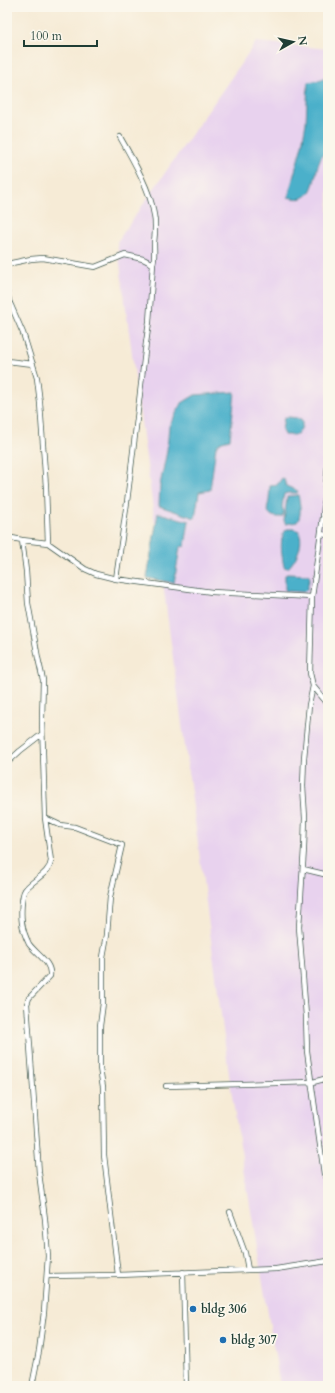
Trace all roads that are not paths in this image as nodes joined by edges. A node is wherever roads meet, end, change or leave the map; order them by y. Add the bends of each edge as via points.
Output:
1 (120, 137) dead end
2 (7, 264) edge
3 (153, 264) junction
4 (7, 292) edge
5 (7, 361) edge
6 (33, 364) junction
7 (328, 464) edge
8 (321, 534) junction
9 (328, 535) edge
10 (7, 537) edge
11 (22, 540) junction
12 (48, 543) junction
13 (116, 579) junction
14 (312, 597) junction
15 (313, 686) junction
16 (328, 704) edge
17 (42, 734) junction
18 (7, 763) edge
19 (45, 818) junction
20 (303, 869) junction
21 (328, 874) edge
22 (328, 1078) edge
23 (313, 1082) junction
24 (166, 1086) dead end
25 (328, 1179) edge
26 (230, 1212) dead end
27 (328, 1261) edge
28 (248, 1270) junction
29 (183, 1272) junction
30 (118, 1275) junction
31 (47, 1276) junction
32 (32, 1386) edge
33 (186, 1386) edge

1 - 3 street via 142,178 155,216
2 - 3 street via 43,258 95,267 125,255
3 - 13 street via 149,322
4 - 6 street via 24,333
5 - 6 street
6 - 12 street via 40,403
7 - 8 street
8 - 9 street
8 - 14 street
10 - 11 street
11 - 12 street
11 - 17 street via 28,602 44,680
12 - 13 street via 85,569
13 - 14 street via 212,592
14 - 15 street via 310,673
15 - 16 street
15 - 20 street via 304,758
17 - 18 street
17 - 19 street
19 - 30 street via 122,845 110,897 103,957 100,1026 104,1155
19 - 31 street via 51,866 24,891 22,924 30,944 44,960 50,973 28,998 27,1004 39,1172 46,1229
20 - 21 street
20 - 23 street via 299,927 307,1051
22 - 23 street
23 - 24 street
23 - 25 street via 324,1174
26 - 28 street via 245,1253
27 - 28 street via 276,1269
28 - 29 street
29 - 30 street
29 - 33 street
30 - 31 street
31 - 32 street

